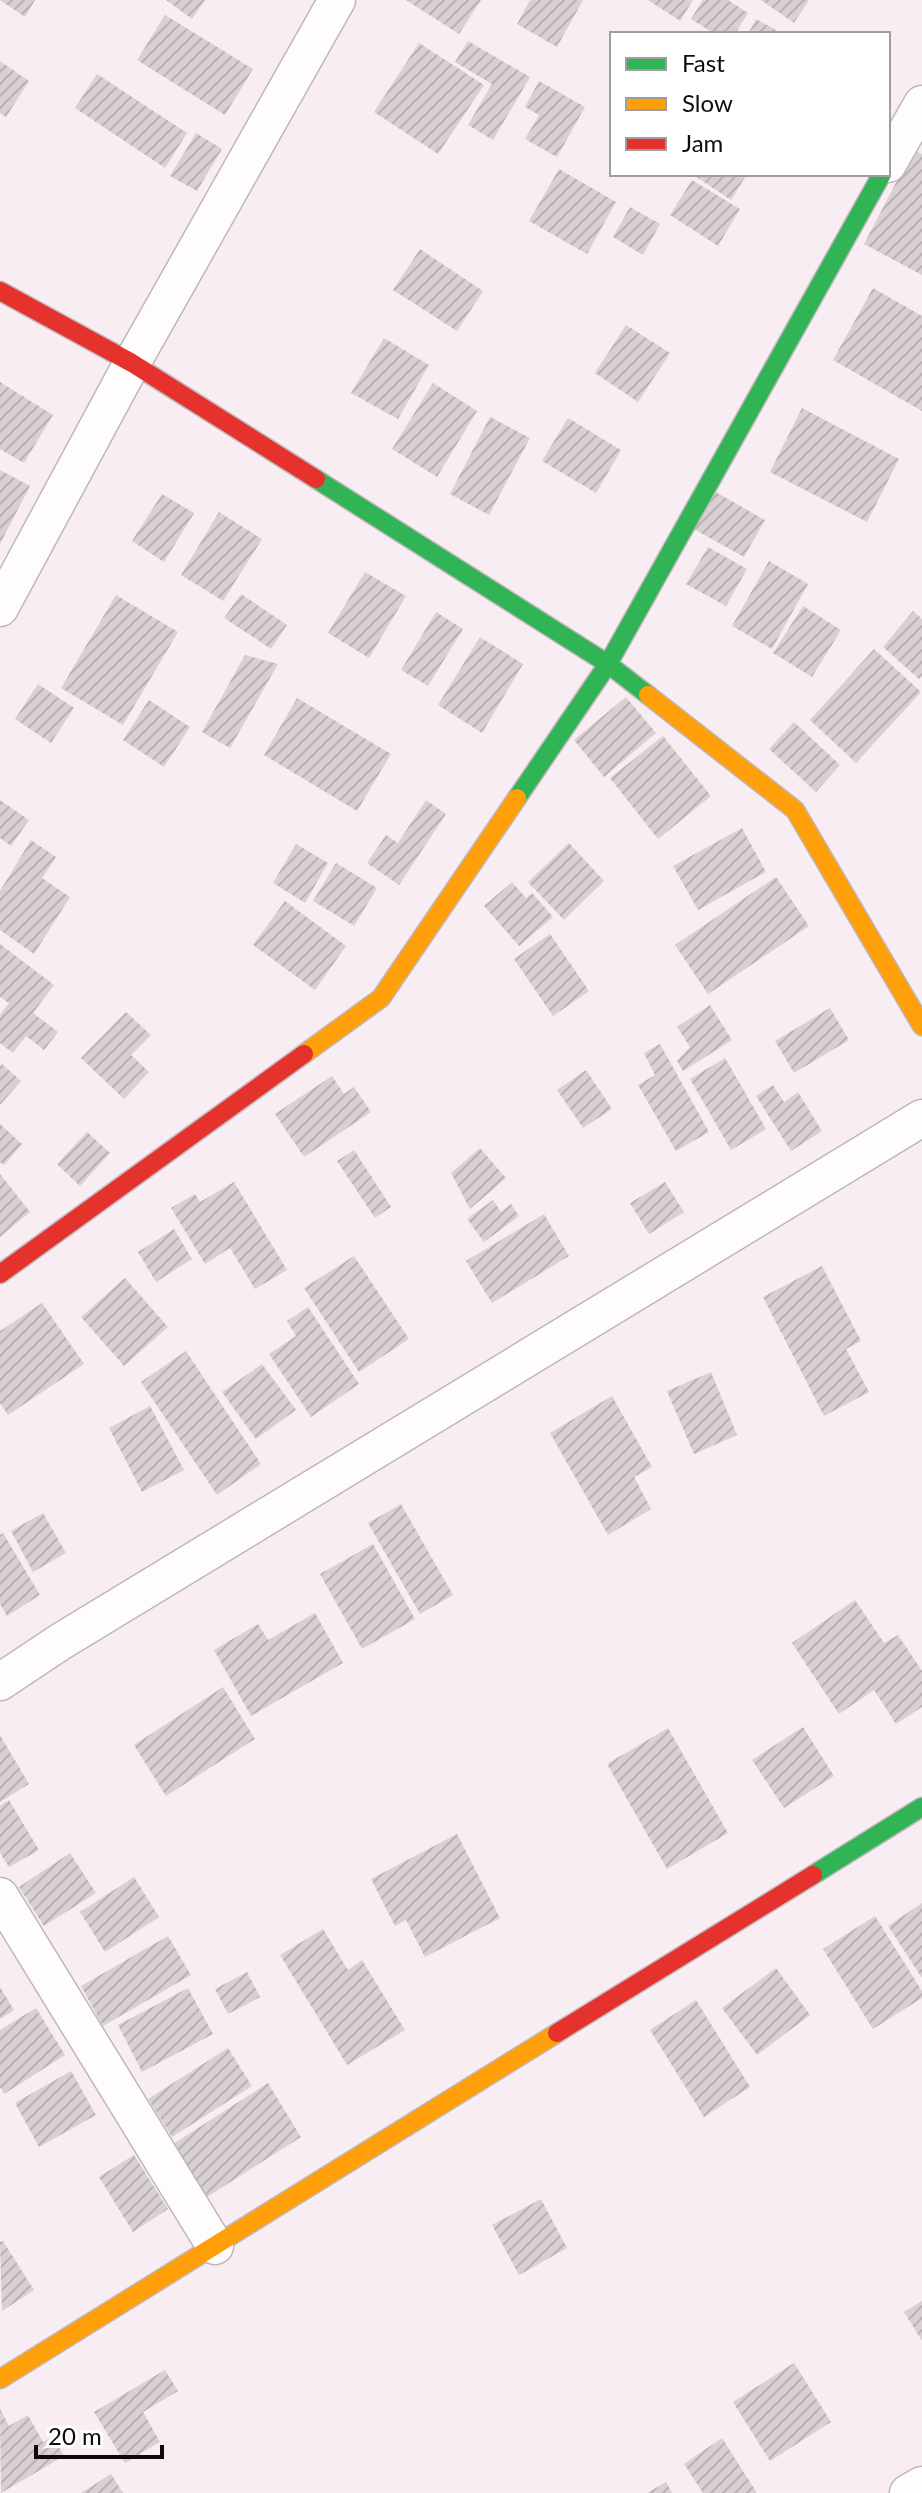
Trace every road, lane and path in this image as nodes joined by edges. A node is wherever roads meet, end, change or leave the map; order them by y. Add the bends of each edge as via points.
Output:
1 (337, 0) edge
2 (922, 104) edge
3 (890, 160) edge
4 (881, 176) edge
5 (0, 291) edge
6 (132, 363) junction
7 (0, 608) edge
8 (608, 664) junction
9 (922, 1026) edge
10 (922, 1118) edge
11 (0, 1274) edge
12 (0, 1682) edge
13 (922, 1807) edge
14 (0, 1896) edge
15 (215, 2246) junction
16 (0, 2379) edge
17 (922, 2485) edge
18 (908, 2493) edge

1 - 6 street
2 - 3 street
4 - 8 street
5 - 6 street
6 - 7 street
6 - 8 street
8 - 9 street via 795,810
8 - 11 street via 381,998
10 - 12 street
13 - 15 street
14 - 15 street
15 - 16 street
17 - 18 street

